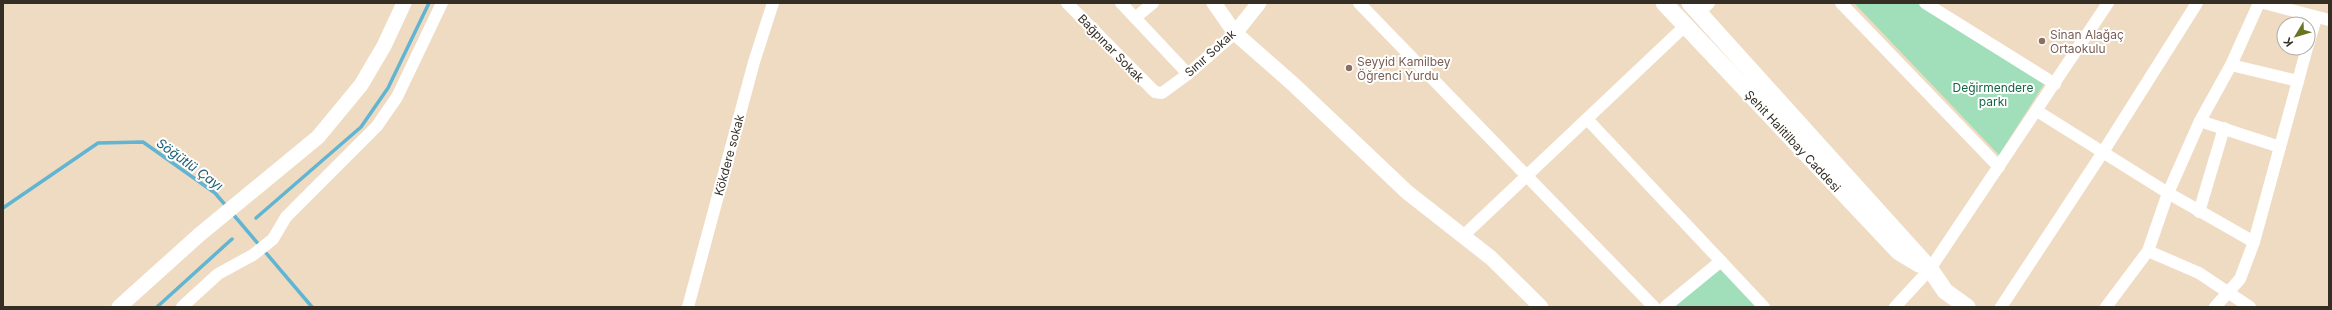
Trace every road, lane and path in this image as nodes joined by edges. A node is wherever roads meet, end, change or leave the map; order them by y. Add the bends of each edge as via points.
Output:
1 (404, 3) edge
2 (442, 3) edge
3 (773, 3) edge
4 (1067, 3) edge
5 (1121, 3) edge
6 (1153, 3) edge
7 (1214, 3) edge
8 (1259, 3) edge
9 (1359, 3) edge
10 (1664, 3) edge
11 (1841, 3) edge
12 (1926, 3) edge
13 (2108, 3) edge
14 (2197, 3) edge
15 (2259, 3) edge
16 (2264, 3) edge
17 (1700, 6) edge
18 (1940, 6) edge
19 (2309, 16) edge
20 (1135, 18) junction
21 (2316, 18) edge
22 (2329, 20) edge
23 (1685, 26) junction
24 (1235, 32) junction
25 (2305, 56) edge
26 (2231, 65) junction
27 (1188, 74) junction
28 (2298, 81) junction
29 (2055, 84) junction
30 (1155, 92) joint
31 (2037, 110) junction
32 (1586, 118) junction
33 (2200, 121) junction
34 (2224, 128) junction
35 (2280, 147) junction
36 (2103, 152) junction
37 (1999, 166) junction
38 (1527, 176) junction
39 (2168, 194) junction
40 (2199, 212) junction
41 (1463, 236) junction
42 (2254, 242) junction
43 (2148, 251) junction
44 (1721, 261) junction
45 (1930, 269) junction
46 (2227, 292) junction
47 (119, 307) edge
48 (182, 307) edge
49 (688, 307) edge
50 (1541, 307) edge
51 (1654, 307) edge
52 (1665, 307) edge
53 (1764, 307) edge
54 (1895, 307) edge
55 (1967, 307) edge
56 (2001, 307) edge
57 (2106, 307) edge
58 (2215, 307) edge
59 (2250, 307) edge

1 - 47 street via 384,46 361,85 318,137 199,235
2 - 48 street via 397,97 377,126 286,216 272,239 253,255 218,274
3 - 49 street, Kökdere sokak via 754,62
4 - 30 street, Bağpınar Sokak
5 - 20 street
6 - 20 street
7 - 24 street
8 - 24 street, Sınır Sokak
9 - 38 street
10 - 23 main road, Şehit Halitilbay Caddesi
11 - 37 street
12 - 18 street
13 - 29 street
14 - 36 street
15 - 26 street
16 - 19 street
17 - 45 main road, Şehit Halitilbay Caddesi
18 - 29 street
20 - 27 street
21 - 22 street
23 - 32 street
23 - 45 main road, Şehit Halitilbay Caddesi via 1899,252
24 - 27 street, Sınır Sokak
24 - 41 street via 1407,192
25 - 28 street
26 - 28 street
26 - 33 street
27 - 30 street, Sınır Sokak via 1162,93
28 - 35 street
29 - 31 street
31 - 36 street
31 - 37 street
32 - 38 street
32 - 44 street
33 - 34 street
33 - 39 street
34 - 35 street
34 - 40 street
35 - 42 street
36 - 39 street
36 - 56 street
37 - 45 street
38 - 41 street
38 - 51 street
39 - 40 street
39 - 43 street
40 - 42 street
41 - 50 street via 1491,258
42 - 46 street via 2240,279
43 - 46 street via 2198,273
43 - 57 street
44 - 52 street
44 - 53 street
45 - 54 street
45 - 55 main road, Şehit Halitilbay Caddesi via 1946,290
46 - 58 street
46 - 59 street

